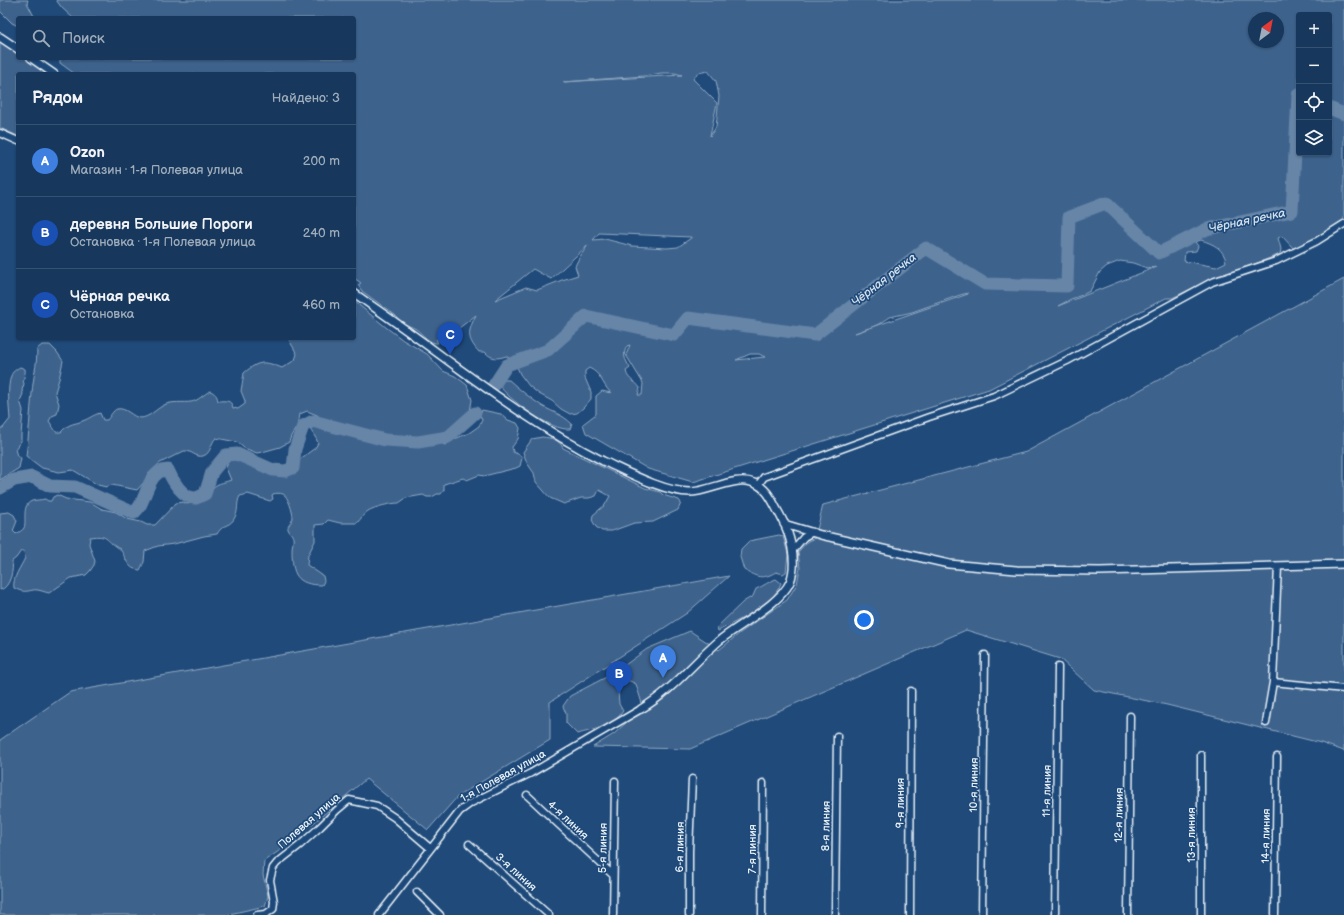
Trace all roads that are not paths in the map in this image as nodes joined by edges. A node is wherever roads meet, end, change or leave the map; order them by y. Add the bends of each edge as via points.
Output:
1 (0, 37) edge
2 (16, 48) edge
3 (34, 60) edge
4 (51, 72) edge
5 (0, 133) edge
6 (16, 140) edge
7 (1344, 224) edge
8 (356, 294) edge
9 (758, 484) junction
10 (784, 524) junction
11 (813, 532) junction
12 (792, 551) junction
13 (1344, 564) edge
14 (1278, 566) junction
15 (985, 655) dead end
16 (1058, 667) dead end
17 (1273, 682) junction
18 (1344, 689) edge
19 (911, 691) dead end
20 (642, 709) joint
21 (1130, 716) dead end
22 (1266, 723) dead end
23 (837, 736) dead end
24 (1201, 755) dead end
25 (1277, 757) dead end
26 (692, 779) dead end
27 (615, 781) dead end
28 (763, 783) dead end
29 (527, 795) dead end
30 (469, 844) dead end
31 (430, 848) junction
32 (613, 875) junction
33 (417, 892) dead end
34 (257, 915) edge
35 (379, 915) edge
36 (440, 915) edge
37 (549, 915) edge
38 (613, 915) edge
39 (689, 915) edge
40 (762, 915) edge
41 (835, 915) edge
42 (910, 915) edge
43 (982, 915) edge
44 (1055, 915) edge
45 (1128, 915) edge
46 (1201, 915) edge
47 (1275, 915) edge

1 - 2 street
3 - 4 street
5 - 6 street
7 - 9 street via 1317,241 1276,261 1212,282 994,396 764,477
8 - 9 street via 501,400 576,447 618,468 660,486 683,491 701,491 745,481
9 - 10 street via 768,494
10 - 11 street
10 - 12 street
11 - 12 street via 804,537
11 - 14 street via 949,564 1016,570 1100,571
12 - 20 street via 792,574 782,595 724,637 672,687
13 - 14 street
14 - 17 street
15 - 43 street, 10-я линия
16 - 44 street, 11-я линия
17 - 18 street
17 - 22 street
19 - 42 street, 9-я линия
20 - 31 street, 1-я Полевая улица via 531,773 460,810
21 - 45 street, 12-я линия
23 - 41 street, 8-я линия
24 - 46 street, 13-я линия
25 - 47 street, 14-я линия
26 - 39 street, 6-я линия
27 - 32 street, 5-я линия
28 - 40 street, 7-я линия
29 - 32 street, 4-я линия
30 - 37 street, 3-я линия
31 - 34 street, Полевая улица via 378,806 349,800 273,868 270,880 273,909 266,914
31 - 35 street, 1-я Полевая улица
32 - 38 street, 5-я линия
33 - 36 street

